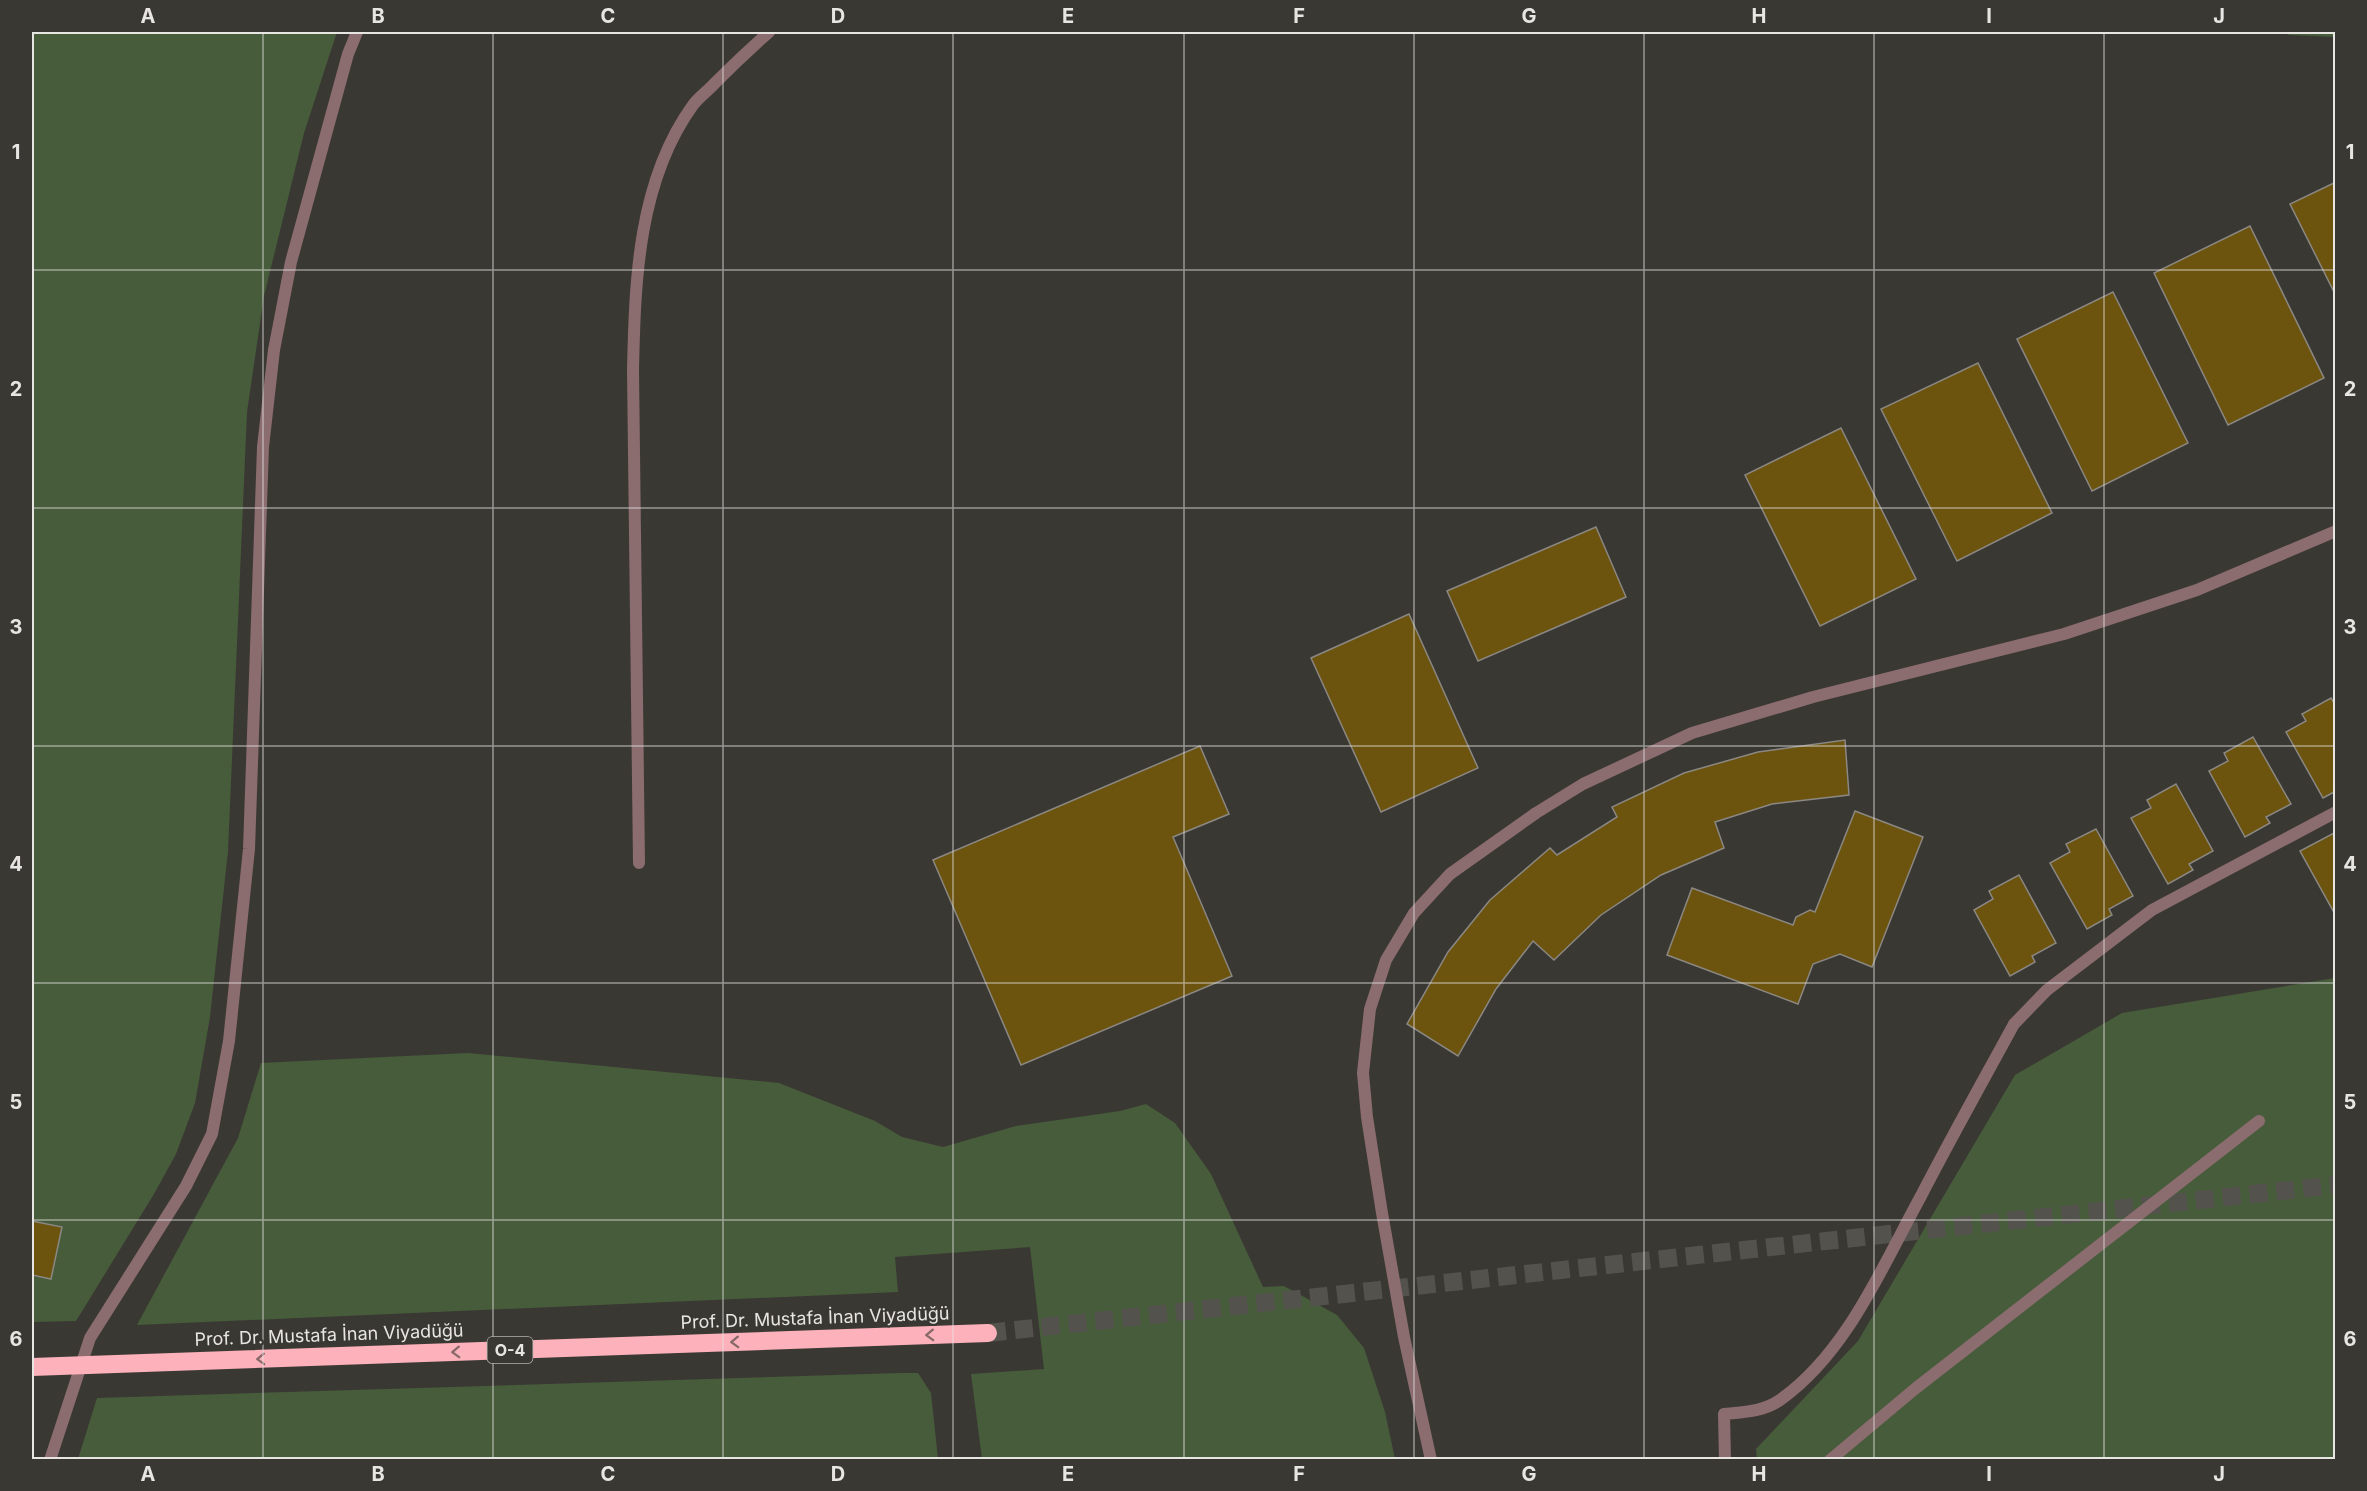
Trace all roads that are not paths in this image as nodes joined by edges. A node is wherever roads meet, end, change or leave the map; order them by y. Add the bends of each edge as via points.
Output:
1 (357, 32) edge
2 (769, 32) edge
3 (2336, 531) edge
4 (2336, 812) edge
5 (639, 863) dead end
6 (2259, 1121) dead end
7 (988, 1333) tunnel mouth
8 (32, 1367) edge
9 (50, 1460) edge
10 (1431, 1460) edge
11 (1725, 1460) edge
12 (1830, 1460) edge

1 - 9 street via 291,262 273,350 263,447 249,849 229,1041 212,1134 186,1186 90,1338
2 - 5 street via 694,104 674,137 657,178 643,232 635,294 633,370
3 - 10 street via 2198,590 2064,634 1813,697 1692,734 1583,784 1450,874 1414,913 1386,960 1370,1009 1363,1073 1382,1213
4 - 11 street via 2152,910 2047,990 2022,1015 2008,1034 1871,1292 1805,1380 1779,1401 1759,1410 1724,1414
6 - 12 street via 1916,1388
7 -> 8 highway, Prof. Dr. Mustafa İnan Viyadüğü / O-4, bridge

